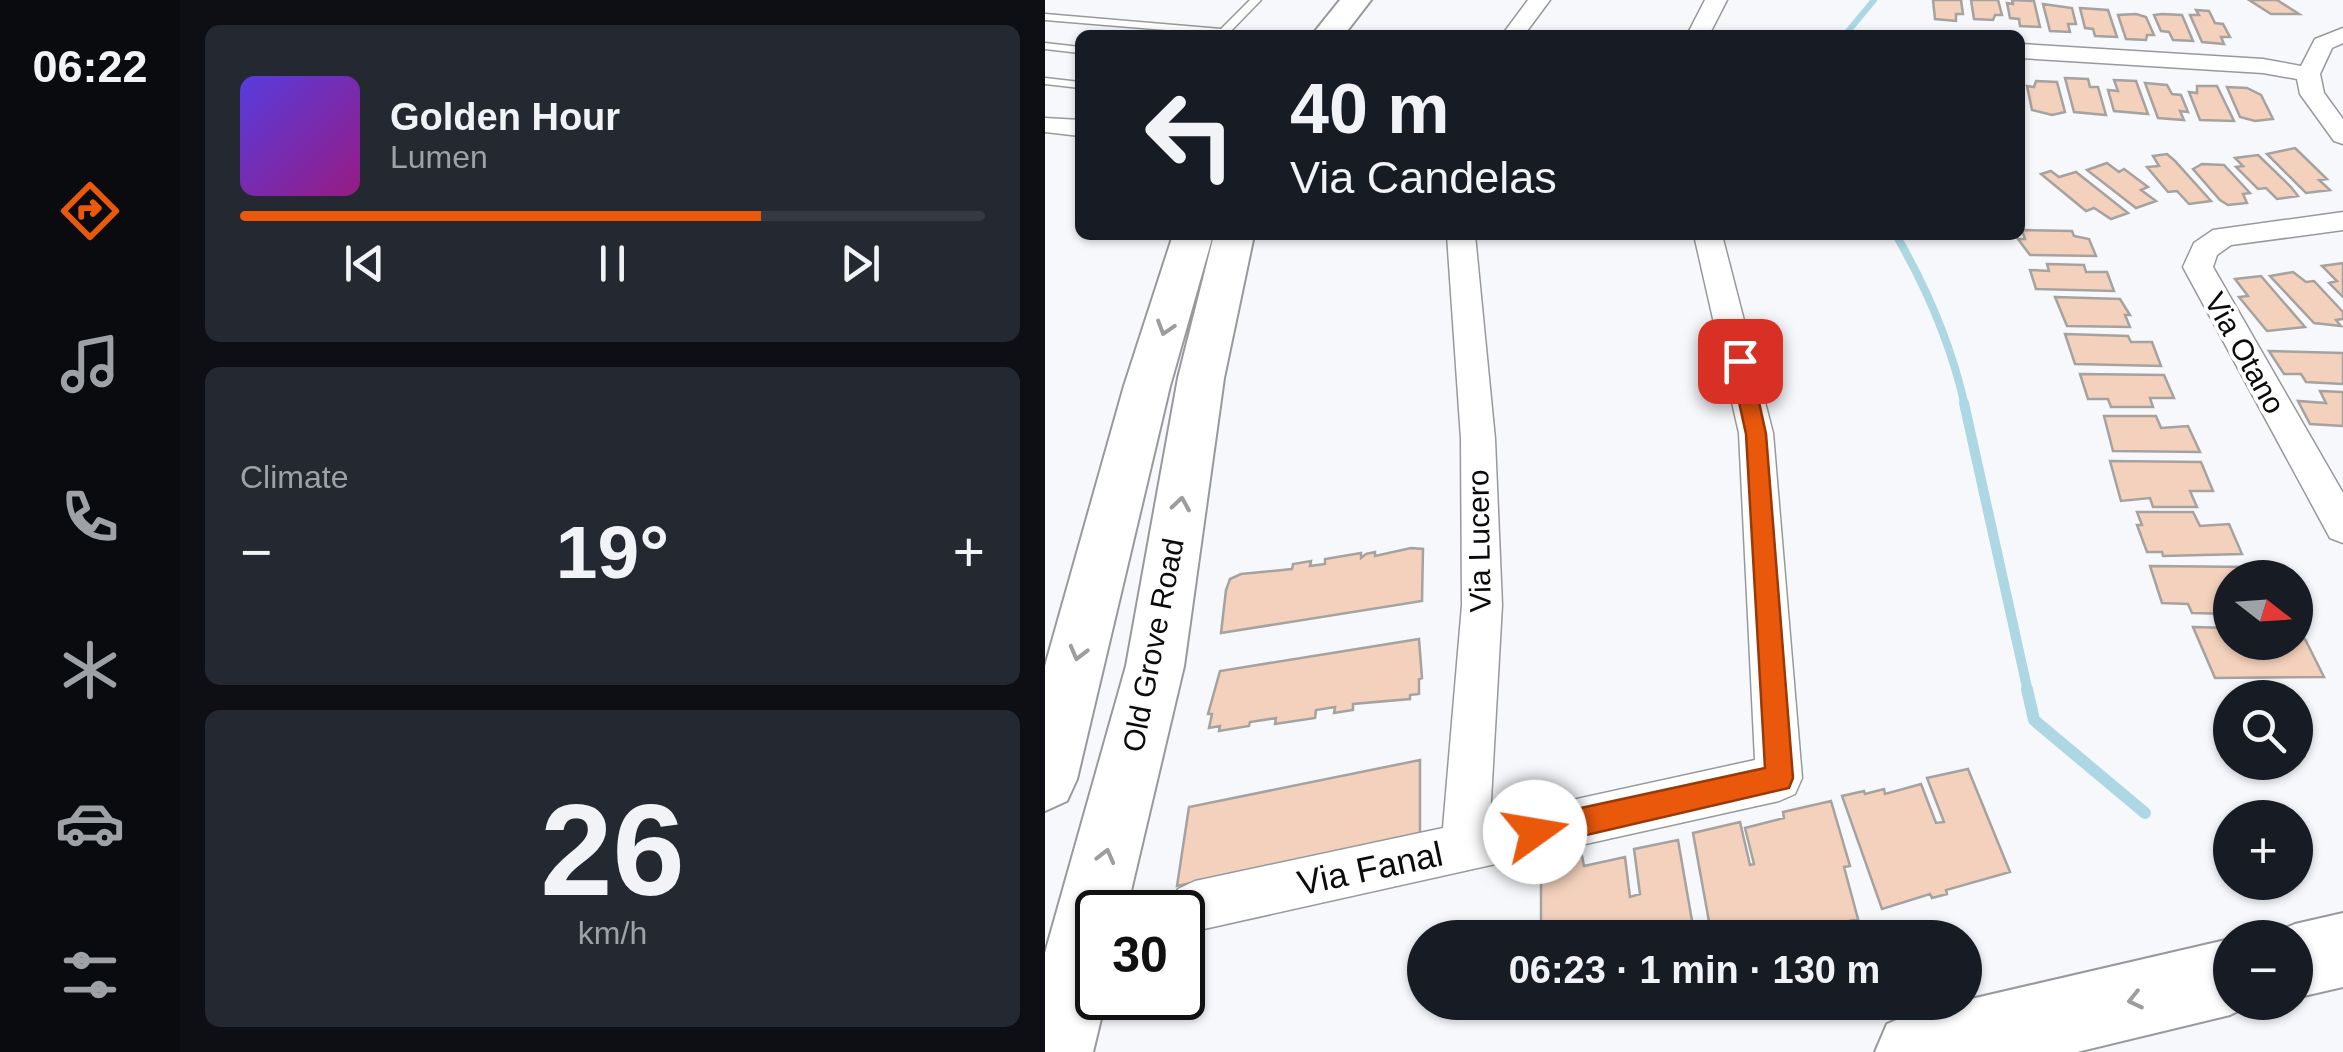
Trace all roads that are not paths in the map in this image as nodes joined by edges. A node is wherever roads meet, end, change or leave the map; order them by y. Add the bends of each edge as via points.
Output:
1 (1255, 0) edge
2 (1326, 0) edge
3 (1356, 0) edge
4 (1539, 0) edge
5 (1716, 0) edge
6 (1045, 17) edge
7 (1181, 30) edge
8 (1227, 30) edge
9 (1302, 30) edge
10 (1333, 30) edge
11 (1517, 30) edge
12 (1701, 30) edge
13 (2343, 35) edge
14 (1045, 46) edge
15 (1075, 49) edge
16 (2025, 51) edge
17 (2307, 74) junction
18 (1045, 81) edge
19 (1075, 84) edge
20 (1045, 125) edge
21 (1075, 128) edge
22 (2343, 136) edge
23 (2343, 222) edge
24 (1191, 240) edge
25 (1234, 240) edge
26 (1461, 240) edge
27 (1710, 240) edge
28 (2343, 527) edge
29 (1045, 779) edge
30 (1465, 848) junction
31 (1205, 904) edge
32 (2343, 950) edge
33 (2313, 958) edge
34 (2213, 981) edge
35 (1055, 1052) edge
36 (1915, 1052) edge

1 - 8 lane
2 - 9 main road
3 - 10 main road
4 - 11 street
5 - 12 street
6 - 7 lane
13 - 17 street via 2323,44
14 - 15 lane
16 - 17 street
17 - 22 street
18 - 19 lane
20 - 21 street
23 - 28 street, Via Otano via 2223,237 2204,250 2198,267
24 -> 29 main road
35 -> 25 main road, Old Grove Road via 1155,666 1201,378
26 - 30 street, Via Lucero via 1478,439 1481,605
27 - 30 street, Via Fanal via 1756,434 1779,778
30 - 31 street, Via Fanal
32 - 33 main road
34 -> 36 main road

